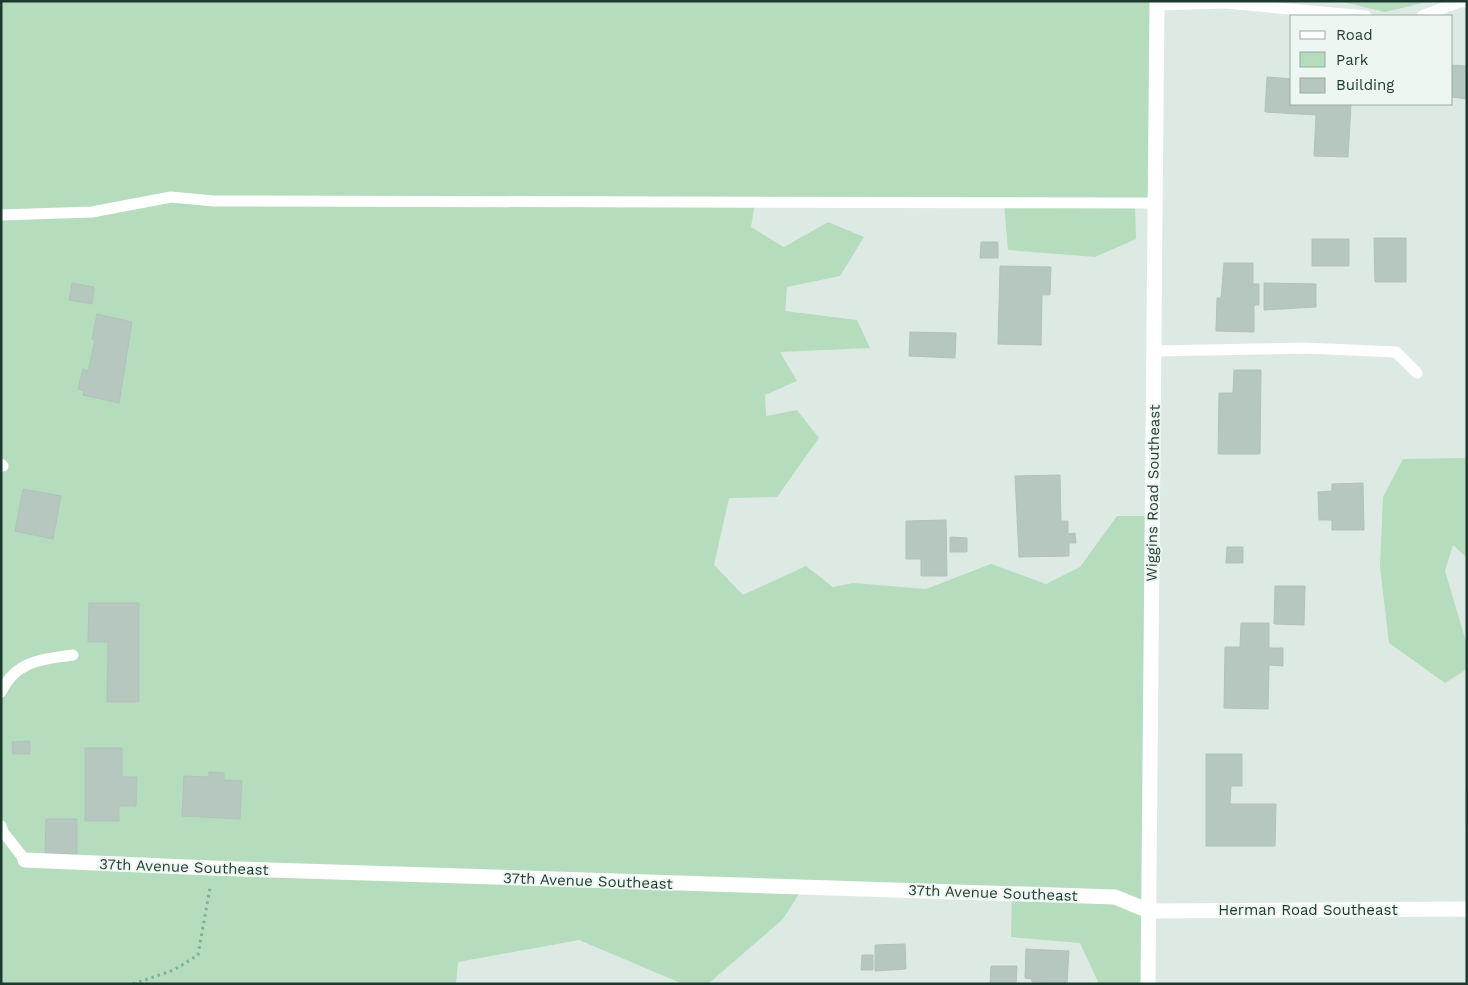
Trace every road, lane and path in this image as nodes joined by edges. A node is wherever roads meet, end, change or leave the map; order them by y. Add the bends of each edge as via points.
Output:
1 (1467, 2) edge
2 (1157, 3) edge
3 (1355, 15) edge
4 (1425, 15) edge
5 (1155, 203) junction
6 (1, 215) edge
7 (1154, 351) junction
8 (1417, 373) dead end
9 (73, 655) dead end
10 (1, 692) edge
11 (1, 826) edge
12 (25, 860) joint
13 (211, 868) junction
14 (1467, 909) edge
15 (1149, 911) junction
16 (133, 984) edge
17 (1148, 984) edge

1 - 4 lane via 1458,2
2 - 3 lane via 1225,3
2 - 5 street, Wiggins Road Southeast
5 - 6 lane via 214,201 171,197 92,212
5 - 7 street, Wiggins Road Southeast
7 - 8 lane via 1376,350 1396,352
7 - 15 street, Wiggins Road Southeast
9 - 10 lane via 21,667 9,677
11 - 12 lane
12 - 13 street, 37th Avenue Southeast
13 - 15 street, 37th Avenue Southeast via 1115,897
13 - 16 path via 198,955 174,970
14 - 15 street, Herman Road Southeast
15 - 17 street, Wiggins Road Southeast

